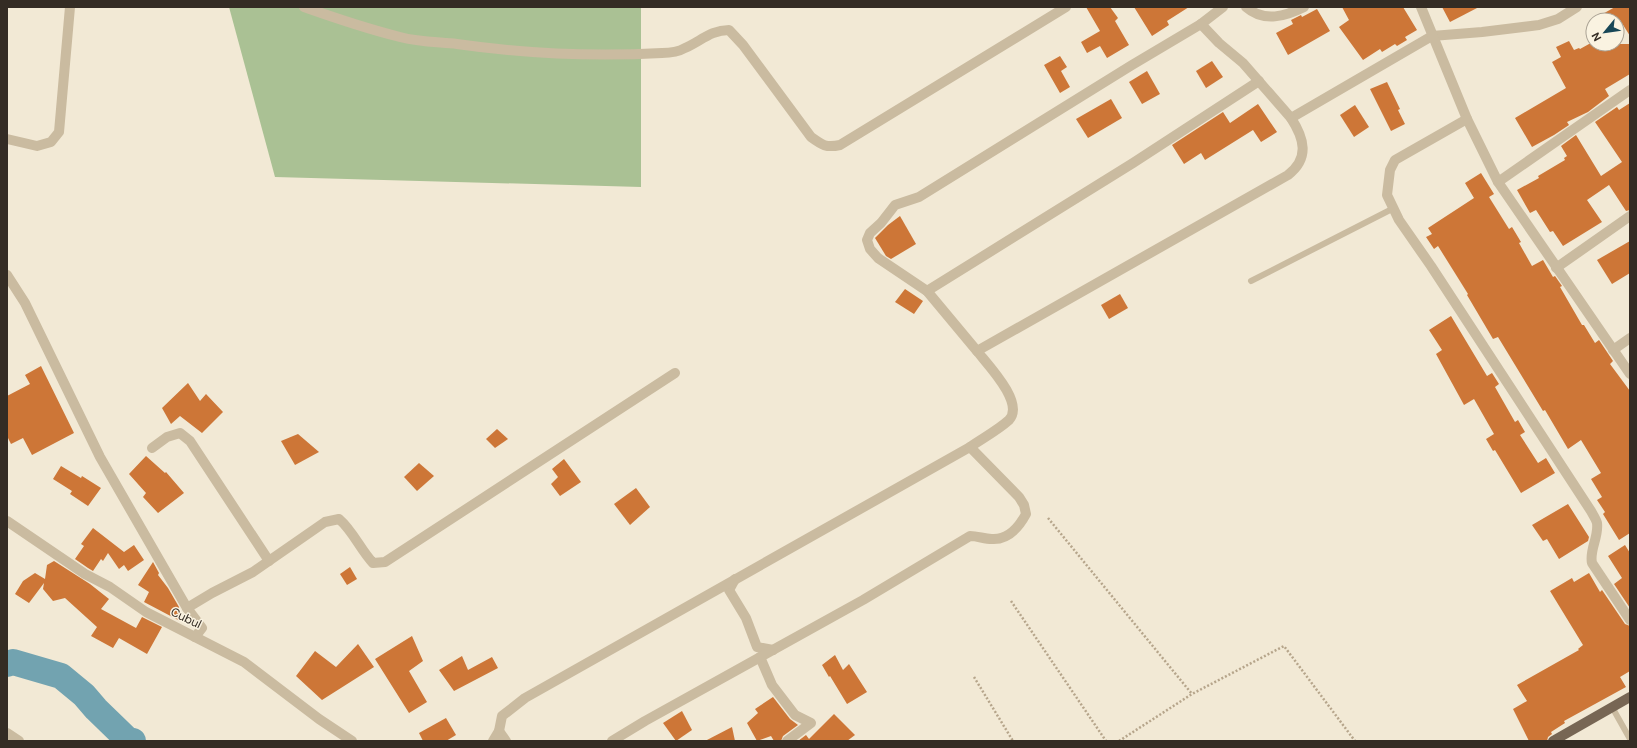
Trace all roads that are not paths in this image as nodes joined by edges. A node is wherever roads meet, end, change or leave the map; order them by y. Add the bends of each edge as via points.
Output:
1 (70, 7) edge
2 (304, 7) edge
3 (1066, 7) edge
4 (1223, 7) edge
5 (1246, 7) edge
6 (1304, 7) edge
7 (1422, 7) edge
8 (1577, 7) edge
9 (1201, 24) junction
10 (1432, 36) junction
11 (1259, 81) junction
12 (1630, 90) edge
13 (1291, 118) junction
14 (1467, 119) junction
15 (7, 140) edge
16 (1498, 182) junction
17 (1394, 208) junction
18 (1630, 216) edge
19 (1556, 268) junction
20 (7, 275) edge
21 (1252, 281) dead end
22 (927, 291) junction
23 (1630, 338) edge
24 (1613, 350) junction
25 (977, 351) junction
26 (675, 373) dead end
27 (1630, 374) edge
28 (970, 447) junction
29 (152, 448) dead end
30 (7, 521) edge
31 (269, 561) junction
32 (734, 579) junction
33 (187, 608) junction
34 (1630, 620) edge
35 (195, 637) junction
36 (773, 650) junction
37 (760, 657) junction
38 (1630, 697) edge
39 (1612, 707) junction
40 (499, 731) junction
41 (7, 733) edge
42 (1630, 737) edge
43 (19, 741) edge
44 (352, 741) edge
45 (493, 741) edge
46 (506, 741) edge
47 (612, 741) edge
48 (787, 741) edge
49 (1553, 741) edge

1 - 15 street via 59,132 50,142 37,146
2 - 3 street via 401,37 502,51 547,54 613,56 674,52 686,48 709,33 729,30 811,137 830,147 840,145
4 - 9 street
5 - 6 street via 1269,17 1288,15
7 - 10 street
8 - 10 street via 1558,19 1539,25
9 - 11 street
9 - 22 street via 919,197 895,205 870,233 867,240 870,249 878,258
10 - 13 street
10 - 14 street
11 - 13 street
11 - 22 street
12 - 16 street
13 - 25 street via 1299,129 1303,141 1300,160 1292,171
14 - 16 street
14 - 17 street via 1395,160 1390,170 1388,195
16 - 19 street
17 - 21 lane
17 - 34 street via 1399,220 1591,511 1597,523 1590,556 1592,564
18 - 19 street
19 - 24 street
20 - 33 street via 25,303 100,457
22 - 25 street
23 - 24 street
24 - 27 street
25 - 28 street via 1009,392 1013,412 1009,419
26 - 31 street via 385,562 373,563 362,551 347,526 339,519 325,522
28 - 32 street
28 - 36 street via 1024,504 1026,514 1020,526 1004,538 970,536
29 - 31 street via 166,437 180,433 190,441
30 - 35 street, Cubul via 146,612
31 - 33 street via 254,572
32 - 36 street via 729,590 746,618 757,647
32 - 40 street via 525,698 502,716
33 - 35 street via 202,628
35 - 44 street, Cubul via 244,662
36 - 37 street
37 - 47 street
37 - 48 street via 772,685 795,715 811,724
38 - 39 main road
39 - 42 lane
39 - 49 main road
40 - 45 street
40 - 46 street
41 - 43 street

